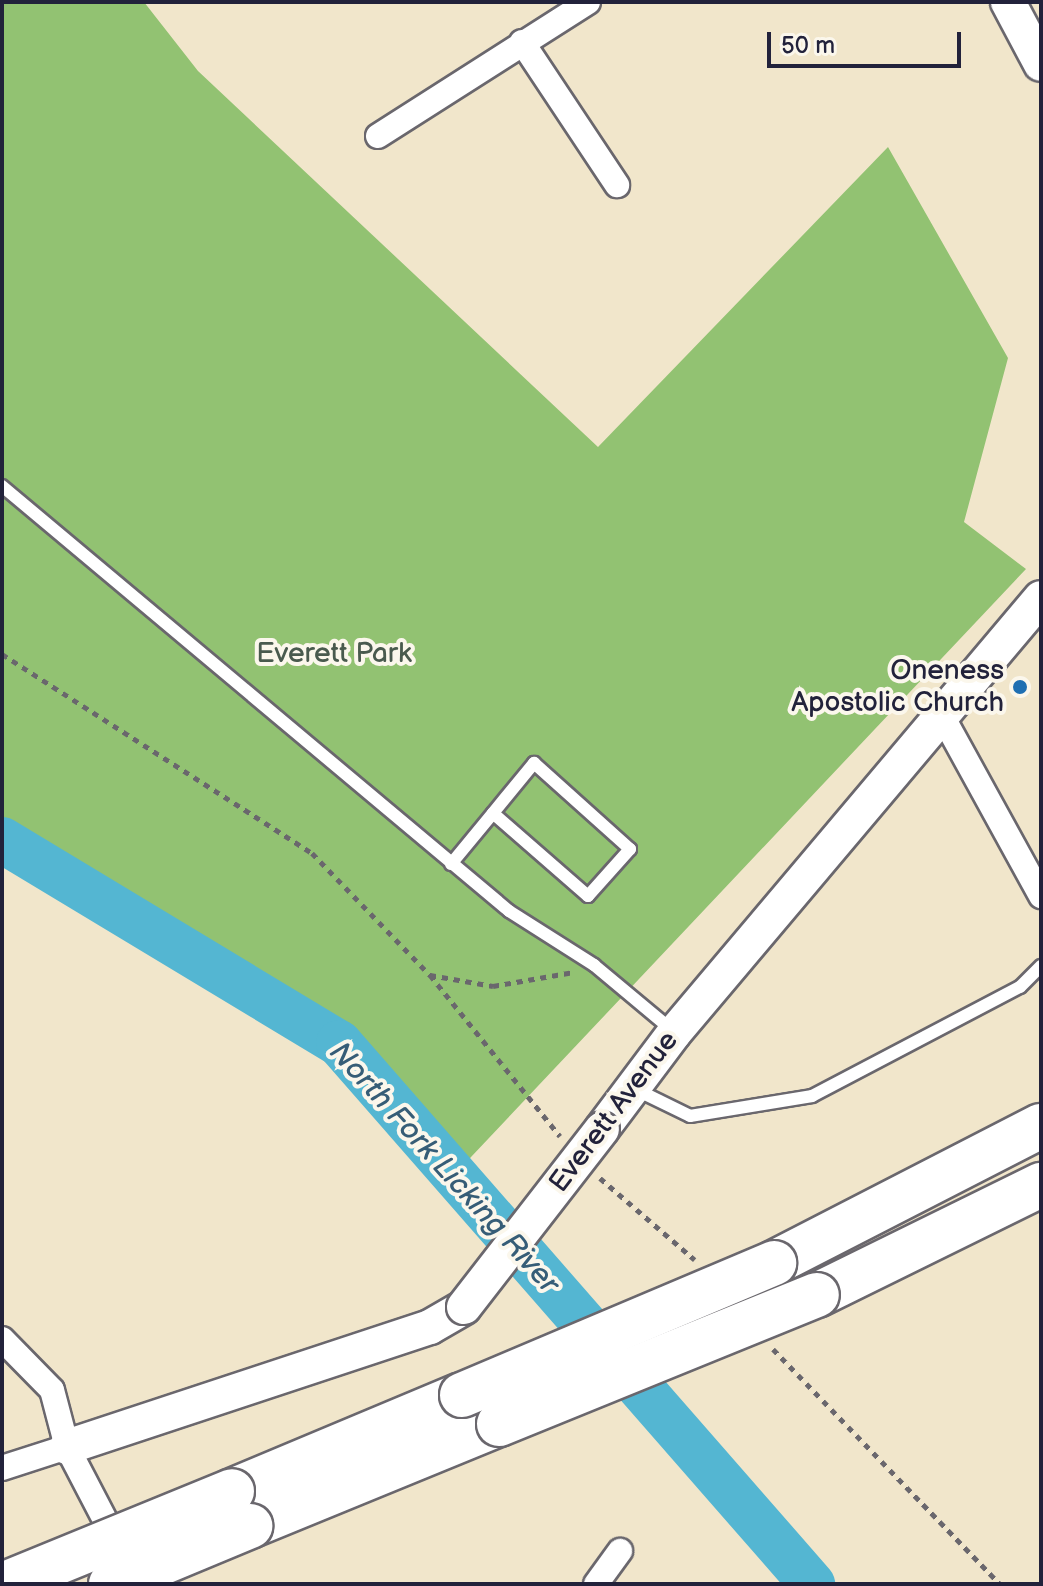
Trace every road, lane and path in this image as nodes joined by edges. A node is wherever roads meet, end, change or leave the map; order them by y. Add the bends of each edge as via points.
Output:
1 (588, 2) edge
2 (1008, 2) edge
3 (522, 42) junction
4 (1041, 64) edge
5 (378, 136) dead end
6 (617, 185) dead end
7 (2, 486) edge
8 (1041, 598) edge
9 (2, 654) edge
10 (941, 714) junction
11 (493, 813) junction
12 (451, 864) junction
13 (1041, 896) edge
14 (594, 965) junction
15 (1041, 966) edge
16 (674, 1033) junction
17 (630, 1086) junction
18 (1041, 1126) edge
19 (1041, 1185) edge
20 (2, 1339) edge
21 (67, 1447) junction
22 (2, 1468) edge
23 (241, 1508) junction
24 (620, 1551) dead end
25 (6, 1584) edge
26 (111, 1584) edge
27 (138, 1584) edge
28 (596, 1584) edge

1 - 3 street
2 - 4 street
3 - 5 street
3 - 6 street
7 - 12 lane
8 - 10 street, Everett Avenue
9 - 14 path via 312,853 430,975 493,986 551,981
10 - 13 street
10 - 16 street, Everett Avenue
11 - 11 lane via 534,763 630,849 588,896
11 - 12 lane
12 - 14 lane
14 - 16 lane
15 - 17 lane via 1020,987 812,1096 690,1116
16 - 17 street, Everett Avenue
17 - 21 street, Everett Avenue, bridge via 464,1307 430,1327
18 - 23 highway, bridge via 774,1263 462,1395
19 - 23 highway, bridge via 817,1295 499,1424
20 - 21 street via 52,1390
21 - 22 street
21 - 27 street
23 - 25 highway, bridge
23 - 26 highway, bridge
24 - 28 street

